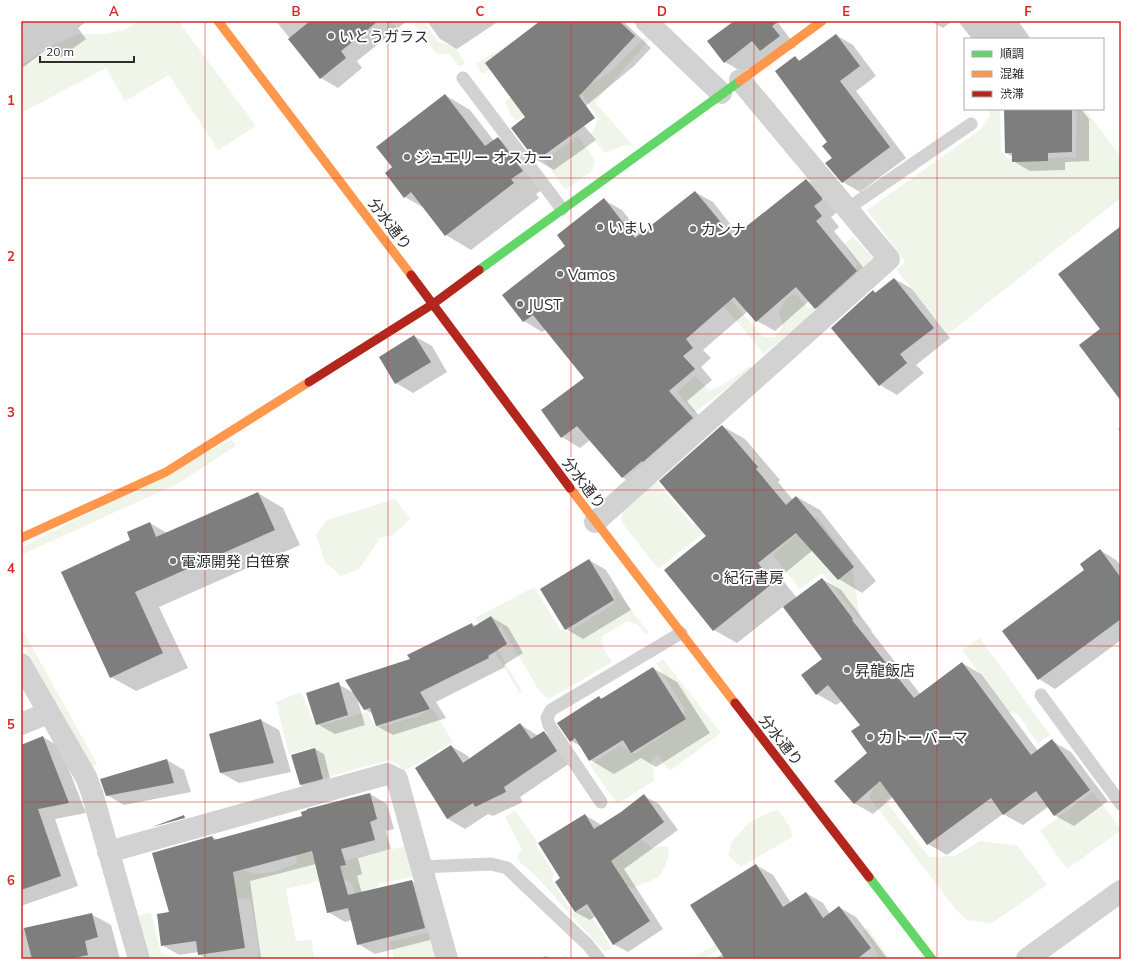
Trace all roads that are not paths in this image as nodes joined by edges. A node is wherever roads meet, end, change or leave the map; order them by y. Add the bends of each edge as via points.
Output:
1 (218, 21) edge
2 (646, 21) edge
3 (822, 21) edge
4 (463, 78) dead end
5 (740, 80) junction
6 (721, 93) junction
7 (971, 124) dead end
8 (562, 209) junction
9 (847, 209) junction
10 (433, 304) junction
11 (595, 522) junction
12 (21, 538) edge
13 (681, 633) junction
14 (21, 664) edge
15 (1041, 695) dead end
16 (48, 713) junction
17 (21, 724) edge
18 (601, 802) dead end
19 (1121, 804) edge
20 (108, 852) junction
21 (421, 867) junction
22 (1121, 891) edge
23 (139, 959) edge
24 (447, 959) edge
25 (599, 959) edge
26 (932, 959) edge
27 (1027, 959) edge

1 - 10 street, 分水通り
2 - 6 street
3 - 5 street
4 - 8 lane
5 - 6 street
5 - 9 street
6 - 8 street
7 - 9 lane
8 - 10 street
9 - 11 street via 889,259
10 - 11 street, 分水通り
10 - 12 street via 166,472
11 - 13 street, 分水通り
13 - 18 lane via 551,710 547,718 549,725
13 - 26 street, 分水通り
14 - 16 street
15 - 19 lane
16 - 17 street
16 - 20 street via 86,777
20 - 21 street via 387,774 397,779
20 - 23 street
21 - 24 street
21 - 25 lane via 491,864 507,868 588,945
22 - 27 street

